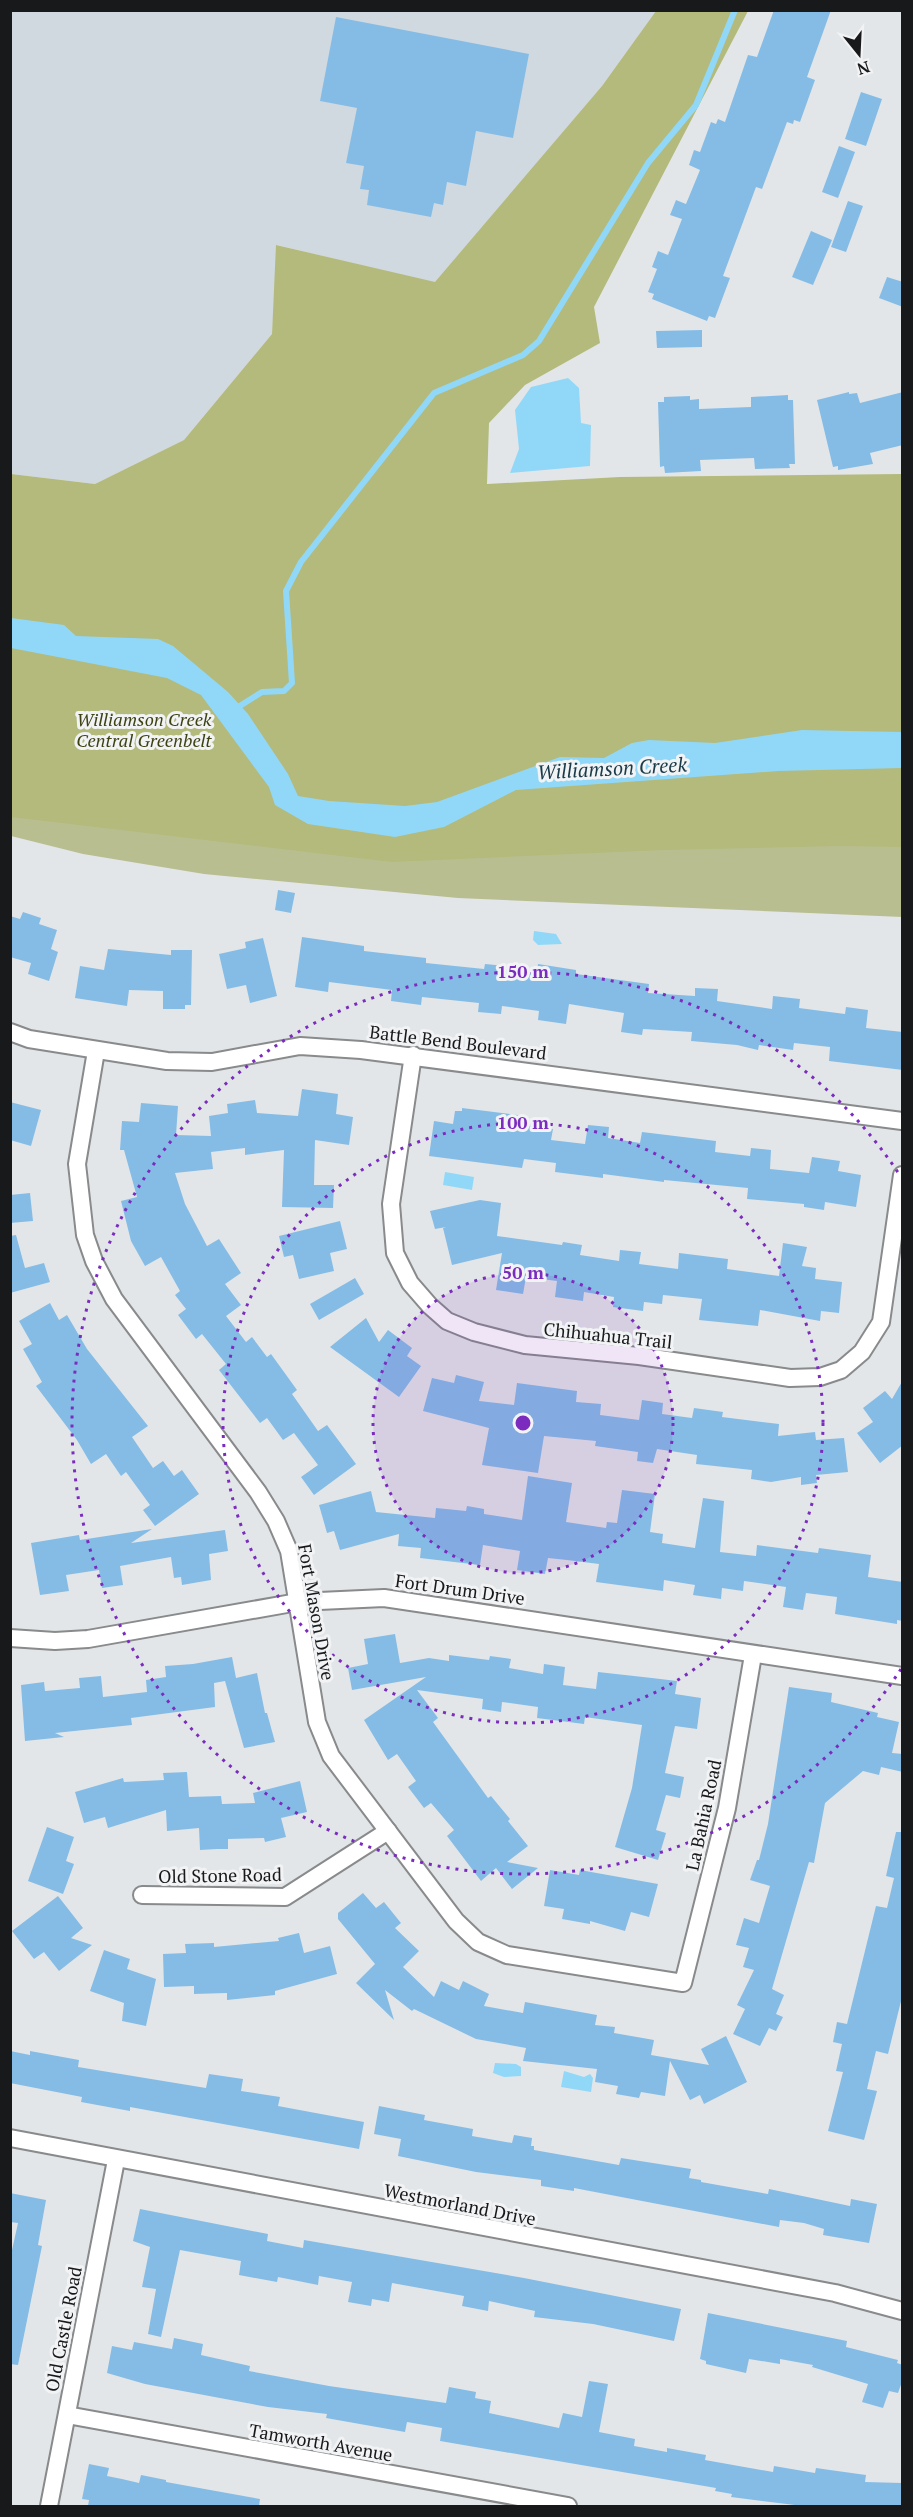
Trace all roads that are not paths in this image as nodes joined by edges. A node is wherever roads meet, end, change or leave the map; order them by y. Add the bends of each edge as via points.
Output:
1 (10, 1032) edge
2 (96, 1051) junction
3 (413, 1055) junction
4 (903, 1121) edge
5 (903, 1175) edge
6 (298, 1602) junction
7 (10, 1638) edge
8 (753, 1655) junction
9 (903, 1676) edge
10 (388, 1831) junction
11 (142, 1895) dead end
12 (683, 1983) joint
13 (10, 2138) edge
14 (116, 2160) junction
15 (903, 2311) edge
16 (67, 2415) junction
17 (49, 2506) edge
18 (568, 2506) edge

1 - 2 street, Battle Bend Boulevard
2 - 3 street, Battle Bend Boulevard via 167,1061 212,1062 300,1046
2 - 6 street, Fort Mason Drive via 77,1164 85,1235 94,1261 114,1299 276,1521 289,1551
3 - 4 street, Battle Bend Boulevard
3 - 5 street, Chihuahua Trail via 391,1204 395,1253 410,1283 447,1321 525,1345 639,1356 790,1378 820,1377 841,1370 862,1352 881,1322
6 - 7 street, Fort Drum Drive via 88,1639
6 - 8 street, Fort Drum Drive via 384,1598
6 - 10 street, Fort Mason Drive via 317,1722 331,1756
8 - 9 street, Fort Drum Drive
8 - 12 street, La Bahia Road via 727,1808
10 - 11 street, Old Stone Road via 285,1897
10 - 12 street, Fort Mason Drive via 456,1921 478,1942 507,1955
13 - 14 street, Westmorland Drive
14 - 15 street, Westmorland Drive via 835,2293
14 - 16 street, Old Castle Road
16 - 17 street, Old Castle Road
16 - 18 street, Tamworth Avenue

